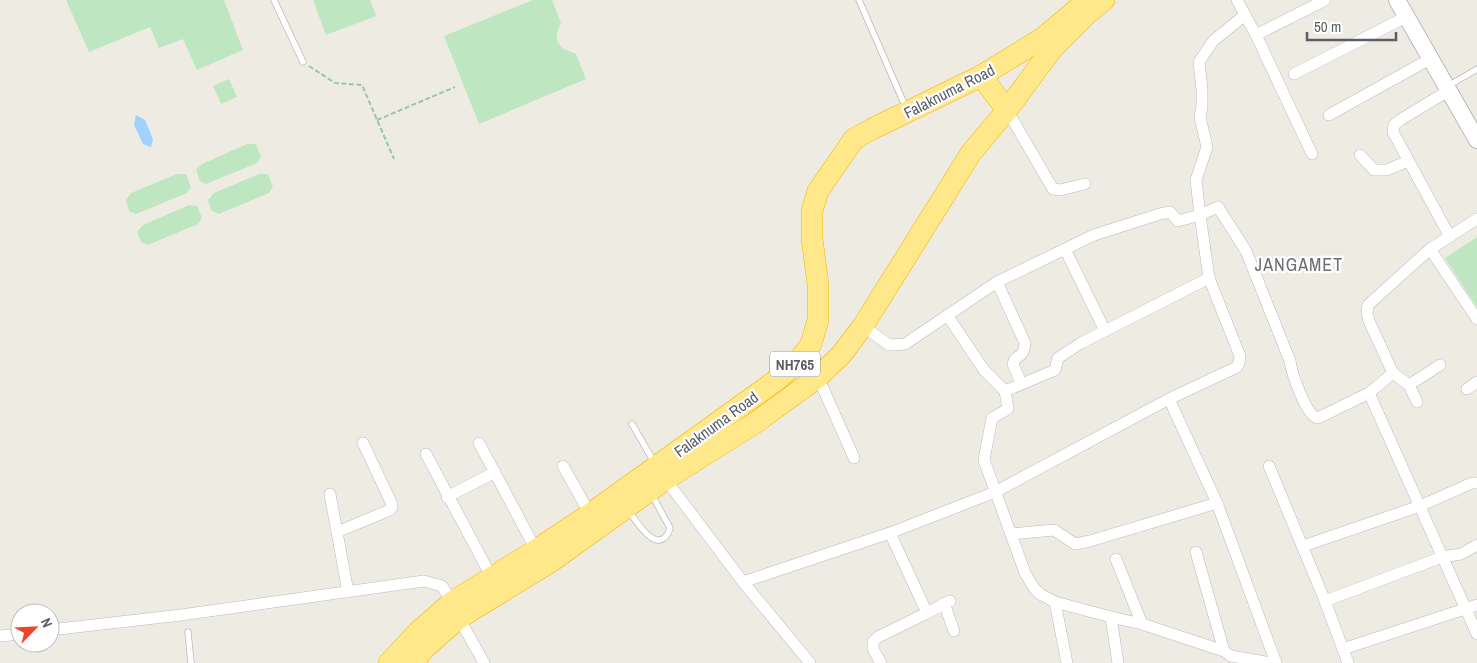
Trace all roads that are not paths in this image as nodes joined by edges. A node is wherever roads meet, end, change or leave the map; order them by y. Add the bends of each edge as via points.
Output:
1 (274, 0) edge
2 (859, 0) edge
3 (1104, 0) edge
4 (1237, 0) edge
5 (1325, 0) edge
6 (1397, 0) edge
7 (1079, 2) edge
8 (1245, 15) junction
9 (1406, 17) junction
10 (1256, 35) junction
11 (1430, 59) junction
12 (303, 62) road end
13 (1477, 70) edge
14 (1294, 74) dead end
15 (981, 76) junction
16 (1447, 89) junction
17 (1007, 110) junction
18 (907, 112) junction
19 (1329, 115) dead end
20 (1475, 131) edge
21 (1312, 154) dead end
22 (1360, 155) dead end
23 (1408, 161) junction
24 (1085, 184) dead end
25 (1200, 215) junction
26 (1477, 219) edge
27 (1450, 236) junction
28 (1065, 249) junction
29 (1430, 249) junction
30 (1209, 278) junction
31 (997, 282) junction
32 (947, 316) junction
33 (1477, 319) edge
34 (863, 326) junction
35 (1105, 331) junction
36 (1440, 365) dead end
37 (1393, 373) junction
38 (818, 378) junction
39 (1477, 382) edge
40 (1021, 383) junction
41 (1409, 385) junction
42 (1467, 389) dead end
43 (1005, 391) junction
44 (1369, 393) junction
45 (1168, 399) junction
46 (1417, 402) dead end
47 (632, 424) dead end
48 (363, 443) dead end
49 (479, 443) dead end
50 (426, 454) dead end
51 (854, 458) dead end
52 (563, 466) dead end
53 (1269, 466) dead end
54 (494, 472) junction
55 (658, 479) junction
56 (1477, 483) edge
57 (995, 492) junction
58 (330, 494) dead end
59 (448, 497) junction
60 (1216, 503) junction
61 (1420, 506) junction
62 (627, 508) junction
63 (590, 514) junction
64 (337, 532) junction
65 (890, 533) junction
66 (1011, 534) junction
67 (1477, 545) edge
68 (1303, 546) junction
69 (536, 550) junction
70 (1196, 552) dead end
71 (1442, 557) junction
72 (1116, 559) dead end
73 (492, 578) junction
74 (743, 582) junction
75 (348, 592) junction
76 (1325, 600) junction
77 (1055, 602) junction
78 (1472, 607) edge
79 (456, 610) junction
80 (926, 613) junction
81 (1111, 617) junction
82 (1142, 624) junction
83 (60, 629) edge
84 (954, 631) dead end
85 (188, 632) dead end
86 (1477, 634) edge
87 (1343, 649) junction
88 (1230, 657) edge
89 (191, 663) edge
90 (389, 663) edge
91 (412, 663) edge
92 (484, 663) edge
93 (810, 663) edge
94 (881, 663) edge
95 (1067, 663) edge
96 (1118, 663) edge
97 (1271, 663) edge
98 (1276, 663) edge
99 (1348, 663) edge

1 - 12 lane
2 - 18 lane
3 - 17 highway, Falaknuma Road / NH765 via 1052,48
4 - 8 street
5 - 10 street
6 - 9 street
7 - 15 highway, Falaknuma Road / NH765 via 1043,38
8 - 10 street
8 - 25 street via 1213,41 1199,62 1202,89 1200,117 1207,147 1196,180
9 - 11 street
9 - 14 street
10 - 21 street
11 - 16 street
11 - 19 street
13 - 16 lane
15 - 17 highway
15 - 18 highway, Falaknuma Road / NH765
16 - 20 street
16 - 23 street via 1394,125 1395,137
17 - 24 street via 1053,189
17 - 34 highway, Falaknuma Road / NH765 via 971,153
18 - 55 highway, Falaknuma Road / NH765 via 854,139 818,191 812,211 812,239 818,284 818,320 811,344 778,379
22 - 23 street via 1374,170 1386,170
23 - 27 street
25 - 28 street via 1178,221 1170,212 1160,214 1094,235
25 - 30 street
25 - 44 street via 1218,208 1246,251 1290,361 1292,375 1313,416 1320,417
26 - 27 street
27 - 29 street
28 - 31 street
28 - 35 street
29 - 33 street
29 - 37 street via 1368,305 1366,313
30 - 35 street
30 - 45 street via 1240,363 1232,370
31 - 32 street
31 - 40 street via 1025,342 1022,356 1013,364
32 - 34 street via 905,344 889,345
32 - 43 street via 984,370
34 - 38 highway, Falaknuma Road / NH765
35 - 40 street via 1058,358 1055,370
36 - 41 street
37 - 41 street
37 - 44 street
38 - 51 street
38 - 55 highway, Falaknuma Road / NH765 via 755,423
39 - 42 street
40 - 43 street
41 - 46 street
43 - 57 street via 1008,409 992,418 984,460
44 - 61 street
45 - 57 street
45 - 60 street
47 - 55 lane
48 - 64 street via 392,507
49 - 54 street
50 - 59 street
52 - 63 street
53 - 68 street
54 - 59 street
54 - 69 street
55 - 62 highway, Falaknuma Road / NH765
55 - 62 lane via 670,528 662,540 651,538
55 - 63 highway, Falaknuma Road / NH765
55 - 74 street
56 - 61 street
57 - 65 street
57 - 66 street
58 - 64 street
59 - 73 street
60 - 66 street via 1075,544 1054,530
60 - 98 street
61 - 68 street
61 - 71 street
62 - 79 highway, Falaknuma Road / NH765 via 552,560
63 - 69 highway, Falaknuma Road / NH765
64 - 75 street
65 - 74 street
65 - 80 street
66 - 77 street via 1034,588
67 - 71 street via 1460,554
68 - 76 street
69 - 73 highway, Falaknuma Road / NH765
70 - 88 street
71 - 76 street
71 - 78 street
72 - 82 street
73 - 79 highway, Falaknuma Road / NH765
74 - 93 street
75 - 79 street via 424,581 442,586
75 - 83 street
76 - 87 street
77 - 81 street
77 - 95 street
78 - 86 street
78 - 87 street
79 - 90 highway, Falaknuma Road / NH765 via 418,632
79 - 91 highway, Falaknuma Road / NH765
79 - 92 street
80 - 84 street via 947,602
80 - 94 street via 873,642
81 - 82 street
81 - 96 street
82 - 88 street
85 - 89 lane
87 - 99 street
88 - 97 street

